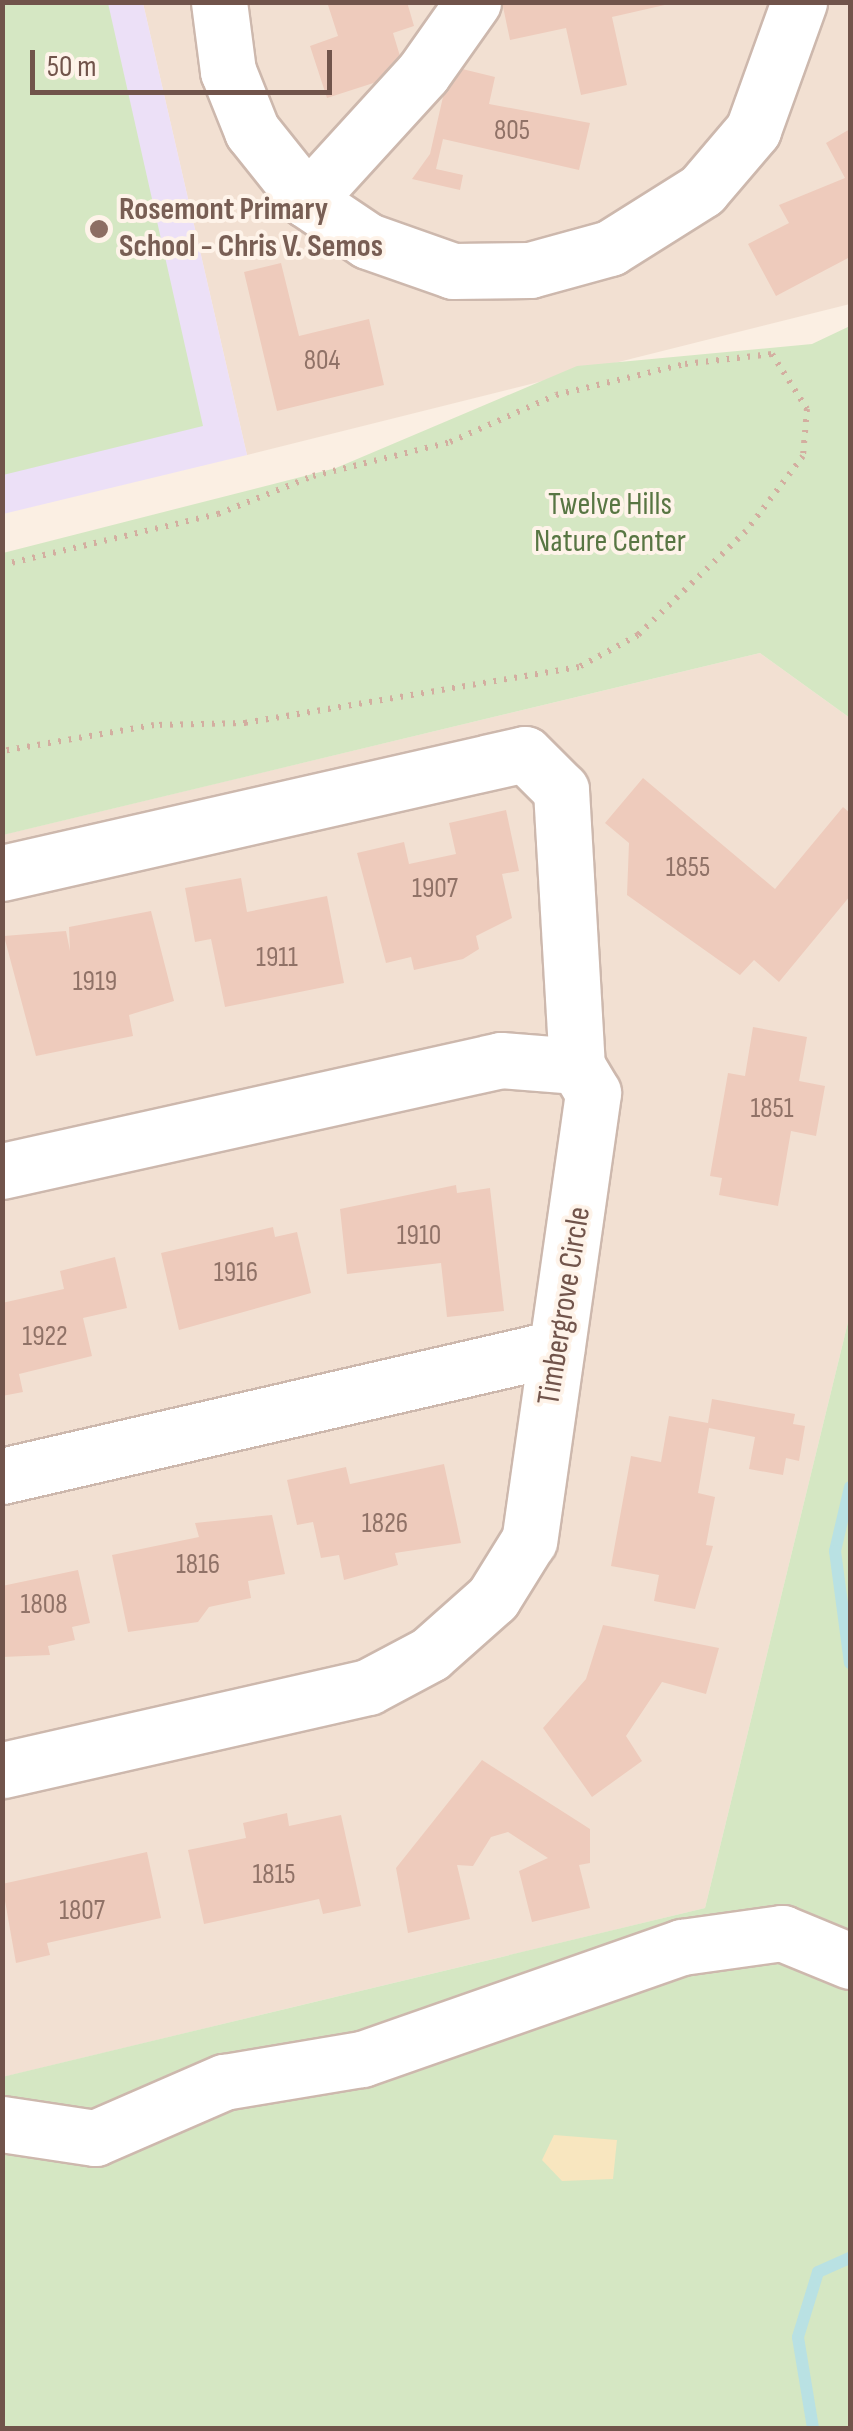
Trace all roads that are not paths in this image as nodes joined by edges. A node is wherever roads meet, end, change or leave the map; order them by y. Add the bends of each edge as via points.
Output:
1 (218, 2) edge
2 (474, 2) edge
3 (800, 2) edge
4 (307, 200) junction
5 (2, 873) edge
6 (577, 1066) junction
7 (2, 1171) edge
8 (556, 1348) junction
9 (2, 1476) edge
10 (2, 1770) edge
11 (850, 1961) edge
12 (2, 2124) edge

1 - 4 street via 228,71 252,131
2 - 4 street via 423,74
3 - 4 street via 753,130 702,190 610,248 530,270 453,271 368,241
5 - 6 street, Timbergrove Circle via 524,754 561,790
6 - 7 street via 502,1060
6 - 8 street, Timbergrove Circle via 593,1093 594,1136
8 - 9 street
8 - 10 street, Timbergrove Circle via 530,1540 493,1598 430,1654 368,1687
11 - 12 street via 782,1933 682,1947 362,2059 224,2082 95,2138

